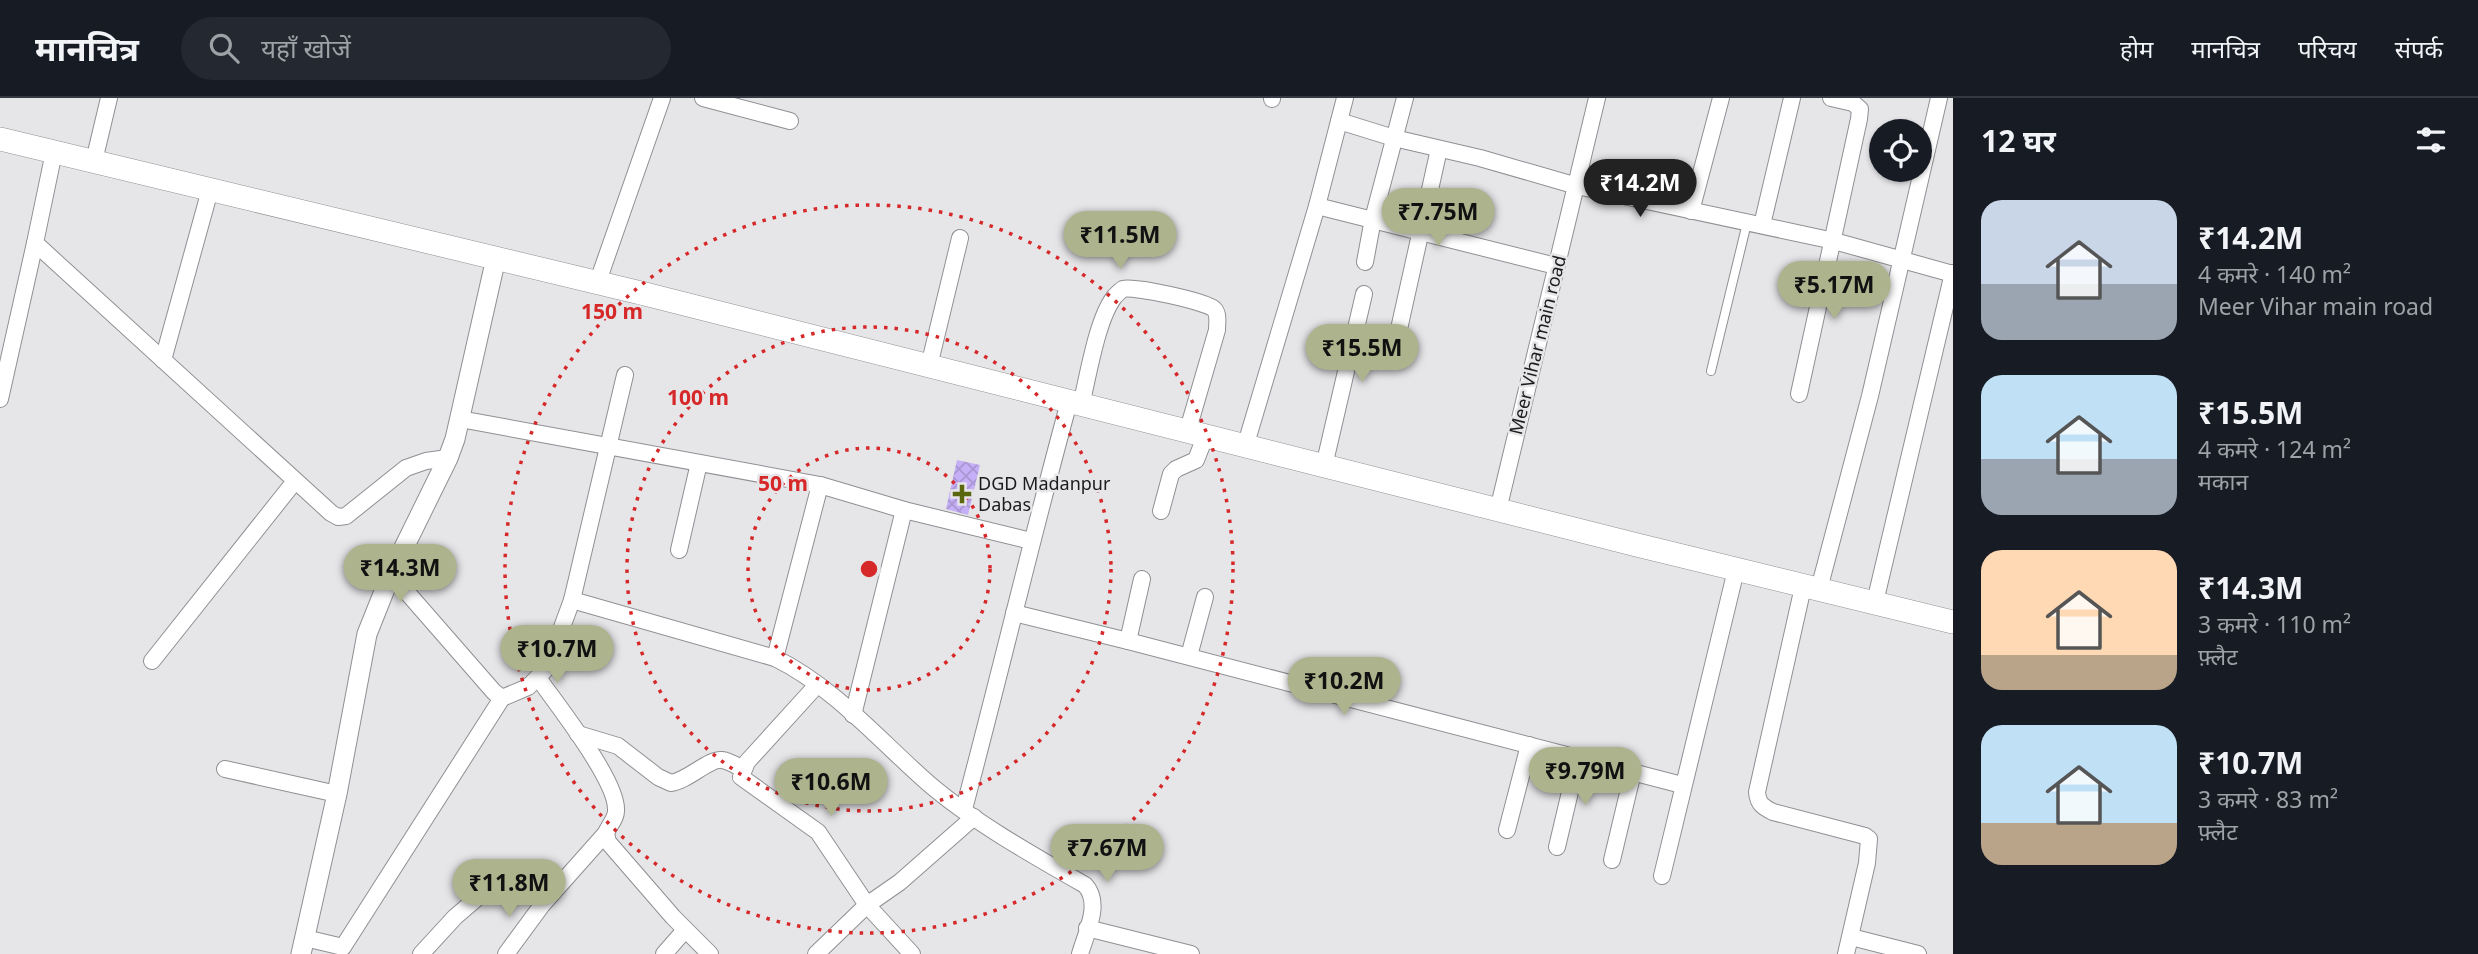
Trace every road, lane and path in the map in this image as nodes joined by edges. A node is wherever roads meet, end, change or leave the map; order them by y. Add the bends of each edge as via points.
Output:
1 (109, 98) edge
2 (662, 98) edge
3 (703, 98) edge
4 (1345, 98) edge
5 (1405, 98) edge
6 (1597, 98) edge
7 (1721, 98) edge
8 (1792, 98) edge
9 (1831, 98) edge
10 (1939, 98) edge
11 (790, 121) dead end
12 (1339, 121) junction
13 (1394, 138) junction
14 (0, 139) edge
15 (1439, 149) junction
16 (54, 152) junction
17 (94, 161) junction
18 (1577, 186) junction
19 (210, 190) junction
20 (1317, 206) junction
21 (1690, 211) junction
22 (1373, 219) junction
23 (1754, 224) junction
24 (1422, 233) junction
25 (960, 238) dead end
26 (1834, 241) junction
27 (35, 243) junction
28 (496, 258) junction
29 (1902, 258) junction
30 (1365, 262) dead end
31 (1556, 266) junction
32 (1953, 274) edge
33 (597, 284) junction
34 (1364, 294) dead end
35 (1397, 338) dead end
36 (163, 360) junction
37 (929, 366) junction
38 (1711, 370) dead end
39 (625, 375) dead end
40 (1799, 394) dead end
41 (0, 399) edge
42 (1075, 404) junction
43 (460, 419) junction
44 (1196, 435) junction
45 (607, 446) junction
46 (1245, 447) junction
47 (448, 458) junction
48 (699, 463) junction
49 (1324, 466) junction
50 (295, 481) junction
51 (820, 485) junction
52 (904, 510) junction
53 (1498, 510) junction
54 (1161, 511) dead end
55 (1031, 541) junction
56 (680, 550) dead end
57 (1736, 570) junction
58 (391, 574) junction
59 (1142, 579) dead end
60 (1811, 588) junction
61 (1205, 597) dead end
62 (572, 600) junction
63 (1875, 602) junction
64 (1014, 613) junction
65 (1953, 622) edge
66 (1128, 641) junction
67 (1189, 656) junction
68 (775, 658) junction
69 (152, 661) dead end
70 (539, 679) junction
71 (817, 685) junction
72 (502, 698) junction
73 (853, 715) junction
74 (578, 734) junction
75 (1529, 745) junction
76 (1578, 758) junction
77 (225, 769) dead end
78 (743, 769) junction
79 (1633, 772) junction
80 (1682, 785) junction
81 (337, 794) junction
82 (969, 813) junction
83 (1507, 830) dead end
84 (606, 833) junction
85 (1557, 848) dead end
86 (1612, 860) dead end
87 (1662, 876) dead end
88 (484, 892) dead end
89 (867, 905) junction
90 (1087, 928) junction
91 (685, 929) junction
92 (1850, 937) junction
93 (303, 946) edge
94 (349, 950) edge
95 (421, 954) edge
96 (506, 954) edge
97 (664, 954) edge
98 (710, 954) edge
99 (816, 954) edge
100 (912, 954) edge
101 (1080, 954) edge
102 (1191, 954) edge
103 (1846, 954) edge
104 (1918, 954) edge

1 - 17 street
2 - 33 street
3 - 11 street
4 - 12 street
5 - 13 street
6 - 18 street, Meer Vihar main road
7 - 21 street
8 - 23 street
9 - 26 street via 1860,108
10 - 29 street
12 - 13 street
12 - 20 street
13 - 15 street
13 - 22 street
14 - 16 main road
15 - 18 street
15 - 24 street
16 - 17 main road
16 - 27 street
17 - 19 main road
18 - 21 street
18 - 31 street, Meer Vihar main road
19 - 28 main road
19 - 36 street
20 - 22 street
20 - 46 street
21 - 23 street
22 - 24 street
22 - 30 street
23 - 26 street
23 - 38 lane
24 - 31 street
24 - 35 street
25 - 37 street
26 - 29 street
26 - 40 street
27 - 36 street
27 - 41 street
28 - 33 main road
28 - 43 street
29 - 32 street
29 - 60 street
31 - 53 street, Meer Vihar main road
32 - 63 street
33 - 37 main road
34 - 49 street
36 - 50 street
37 - 42 main road
39 - 45 street
42 - 44 main road
42 - 44 street via 1107,308 1117,294 1124,289 1151,291 1189,300 1213,308 1217,314
42 - 55 street
43 - 45 street
43 - 47 street
44 - 46 main road
44 - 54 street via 1196,460 1171,474
45 - 48 street
45 - 62 street
46 - 49 main road
47 - 50 street via 406,468 346,516 338,517
47 - 58 street
48 - 51 street
48 - 56 street
49 - 53 main road
50 - 69 street
51 - 52 street
51 - 68 street
52 - 55 street
52 - 73 street
53 - 57 main road
55 - 64 street
57 - 60 main road
57 - 80 street
58 - 72 street
58 - 81 street via 368,634
59 - 66 street
60 - 63 main road
60 - 92 street via 1758,801 1773,812 1869,839
61 - 67 street
62 - 68 street
62 - 70 street
63 - 65 main road
64 - 66 street
64 - 82 street
66 - 67 street
67 - 75 street
68 - 71 street via 802,671
70 - 72 street
70 - 74 street
71 - 73 street
71 - 78 street
72 - 94 street
73 - 82 street via 930,785
74 - 78 street via 618,746 671,783 718,760
74 - 84 street via 617,808
75 - 76 street
75 - 83 street
76 - 79 street
76 - 85 street
77 - 81 street
78 - 89 street via 741,777 746,783 818,832
79 - 80 street
79 - 86 street
80 - 87 street
81 - 93 street
82 - 89 street via 900,882
82 - 90 street via 1090,891 1094,901
84 - 91 street via 614,850
84 - 96 street via 541,905
88 - 95 street
89 - 99 street
89 - 100 street
90 - 101 street
90 - 102 street
91 - 97 street
91 - 98 street
92 - 103 street
92 - 104 street
93 - 94 street

